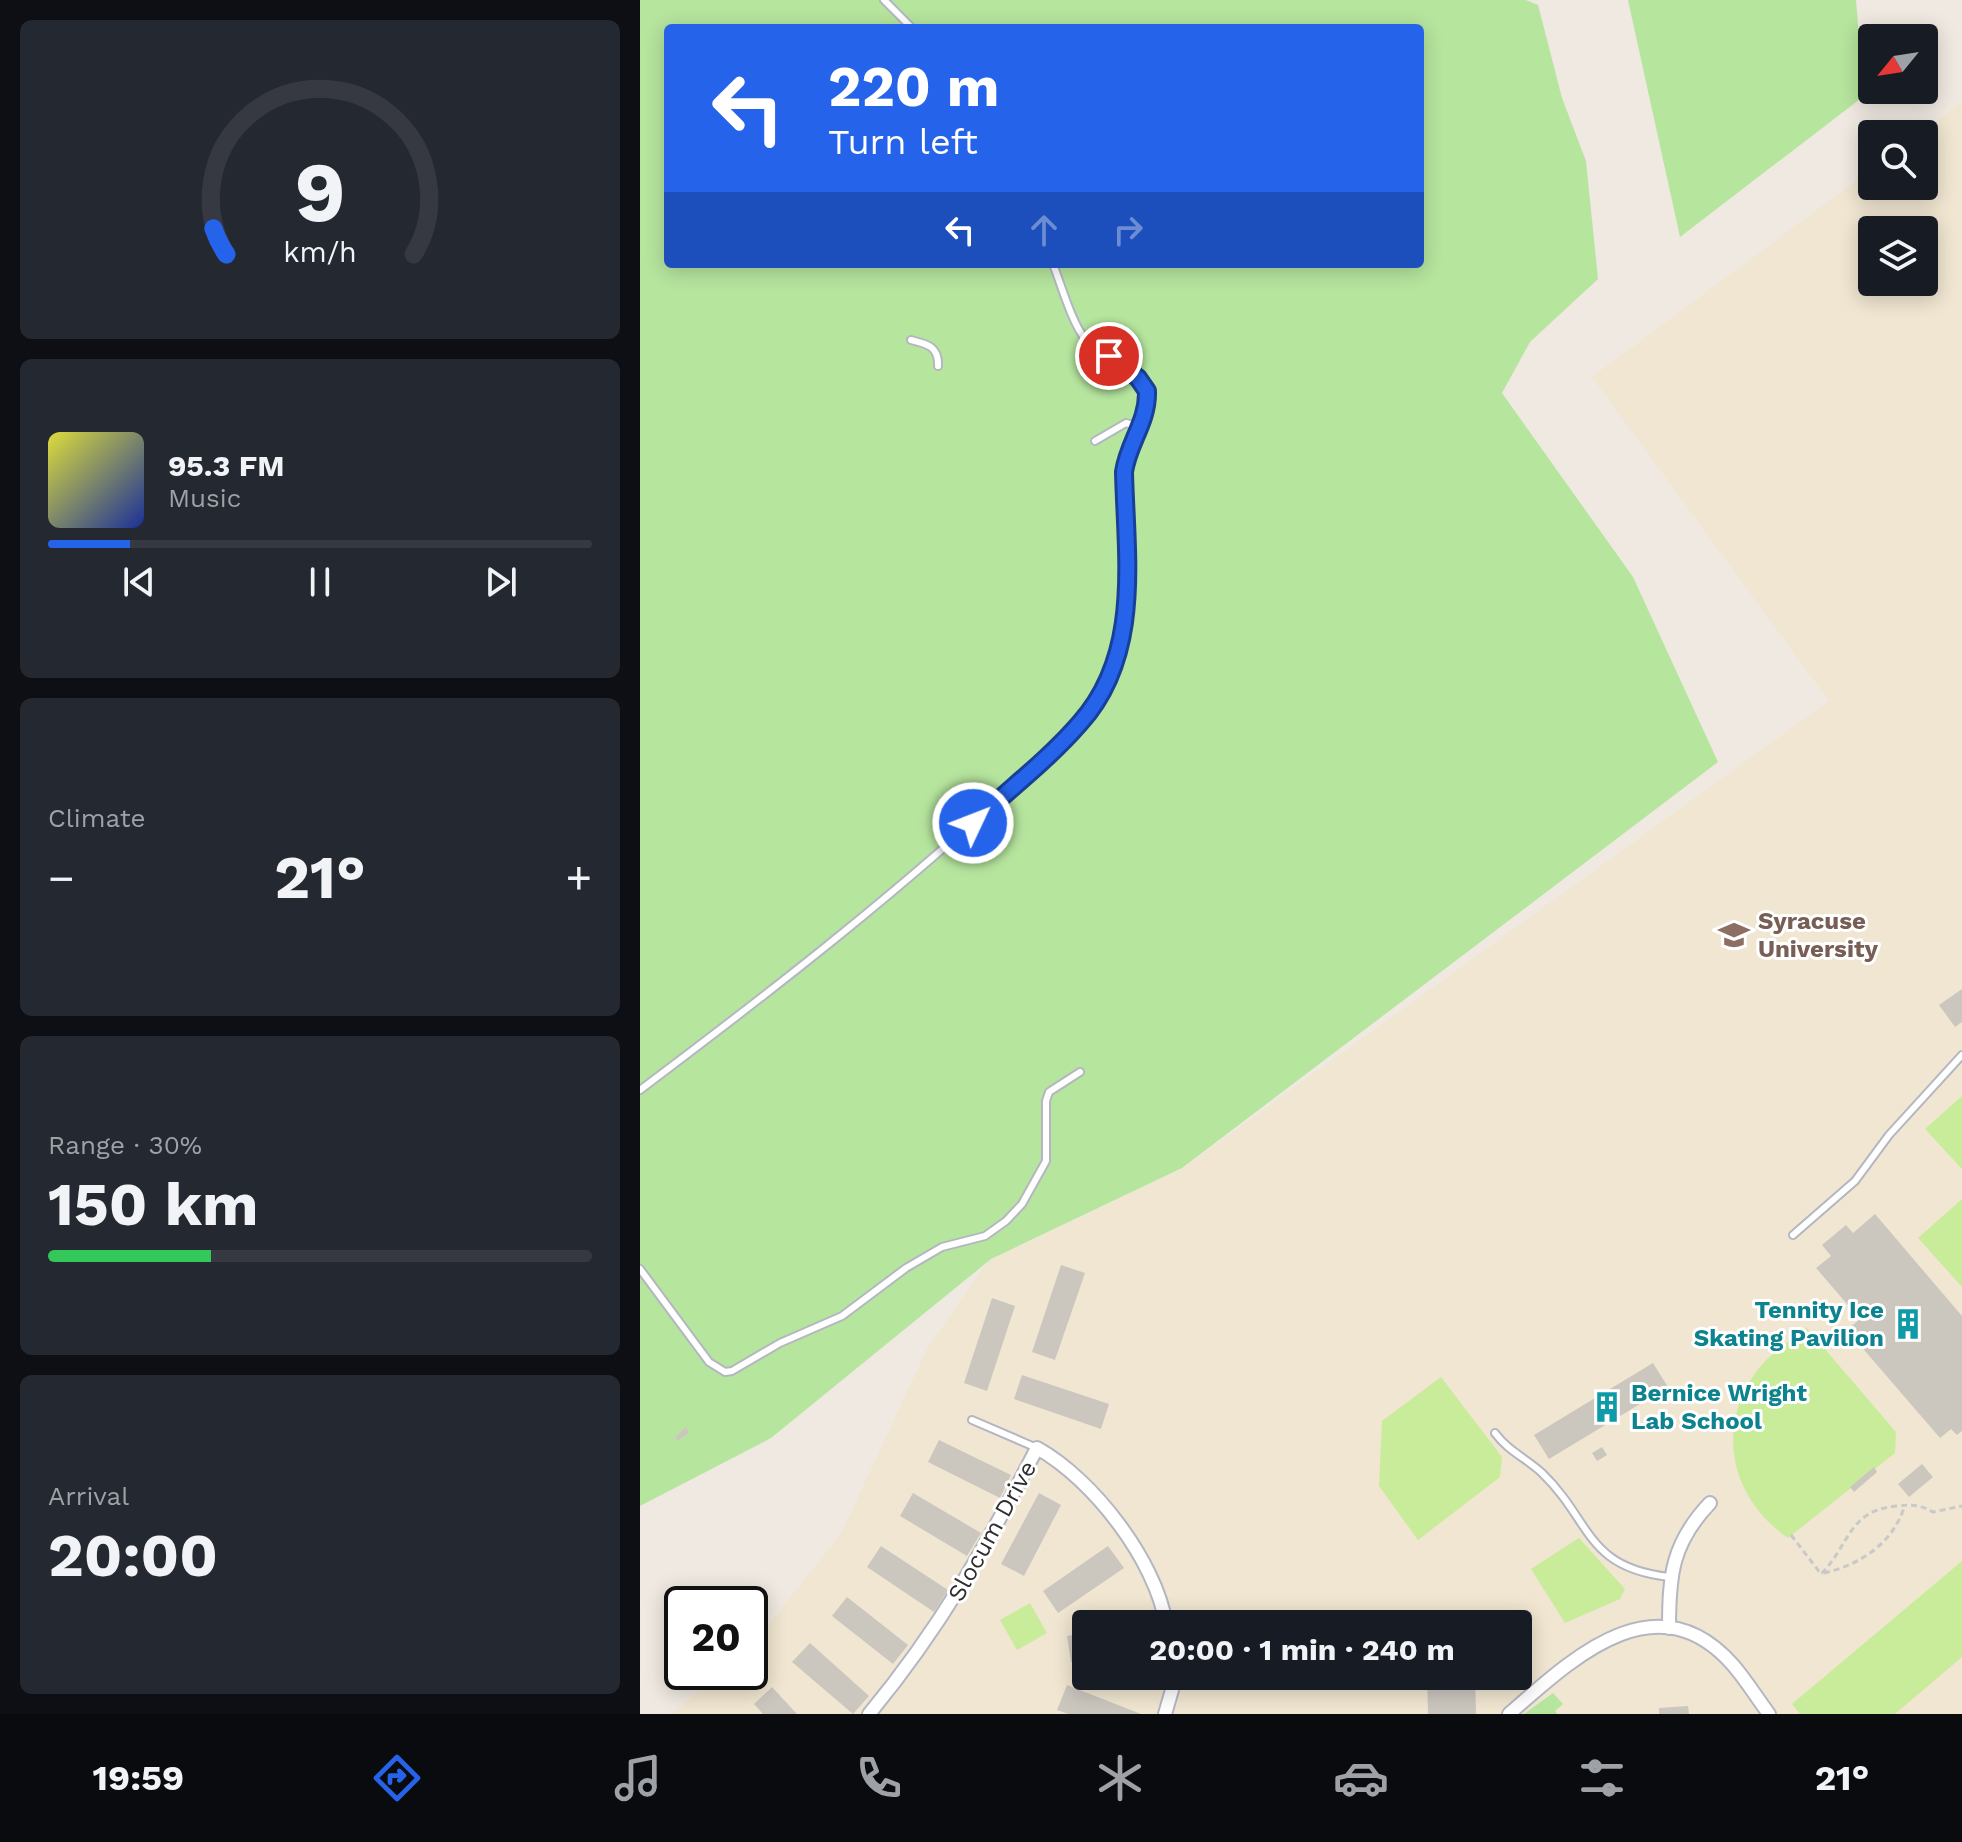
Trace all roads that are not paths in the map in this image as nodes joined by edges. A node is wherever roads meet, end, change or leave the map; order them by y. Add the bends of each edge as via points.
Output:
1 (884, 0) edge
2 (908, 24) edge
3 (1055, 268) edge
4 (911, 340) dead end
5 (938, 366) dead end
6 (1140, 430) junction
7 (1095, 441) dead end
8 (1962, 1055) edge
9 (1080, 1072) dead end
10 (640, 1090) edge
11 (1793, 1235) dead end
12 (640, 1269) edge
13 (972, 1420) dead end
14 (1495, 1433) dead end
15 (1037, 1448) junction
16 (1710, 1503) dead end
17 (1670, 1577) junction
18 (1162, 1610) edge
19 (1669, 1628) junction
20 (1172, 1690) edge
21 (869, 1714) edge
22 (1165, 1714) edge
23 (1509, 1714) edge
24 (1769, 1714) edge

1 - 2 lane
3 - 6 lane via 1086,340 1132,373 1147,391
4 - 5 lane via 932,346
6 - 7 lane via 1126,423
6 - 10 lane via 1127,452 1124,472 1123,640 1088,715 932,860 773,991
8 - 11 lane via 1855,1181
9 - 12 lane via 1049,1092 1046,1161 1006,1221 985,1236 942,1247 842,1316 732,1371 709,1362
13 - 15 lane
14 - 17 lane via 1504,1446 1541,1472 1605,1555
15 - 18 street, Slocum Drive via 1078,1481 1128,1537 1150,1574
15 - 21 street, Slocum Drive via 939,1624
16 - 17 street via 1690,1523
17 - 19 street
19 - 23 street via 1629,1631 1600,1641
19 - 24 street via 1707,1643 1731,1664
20 - 22 street

